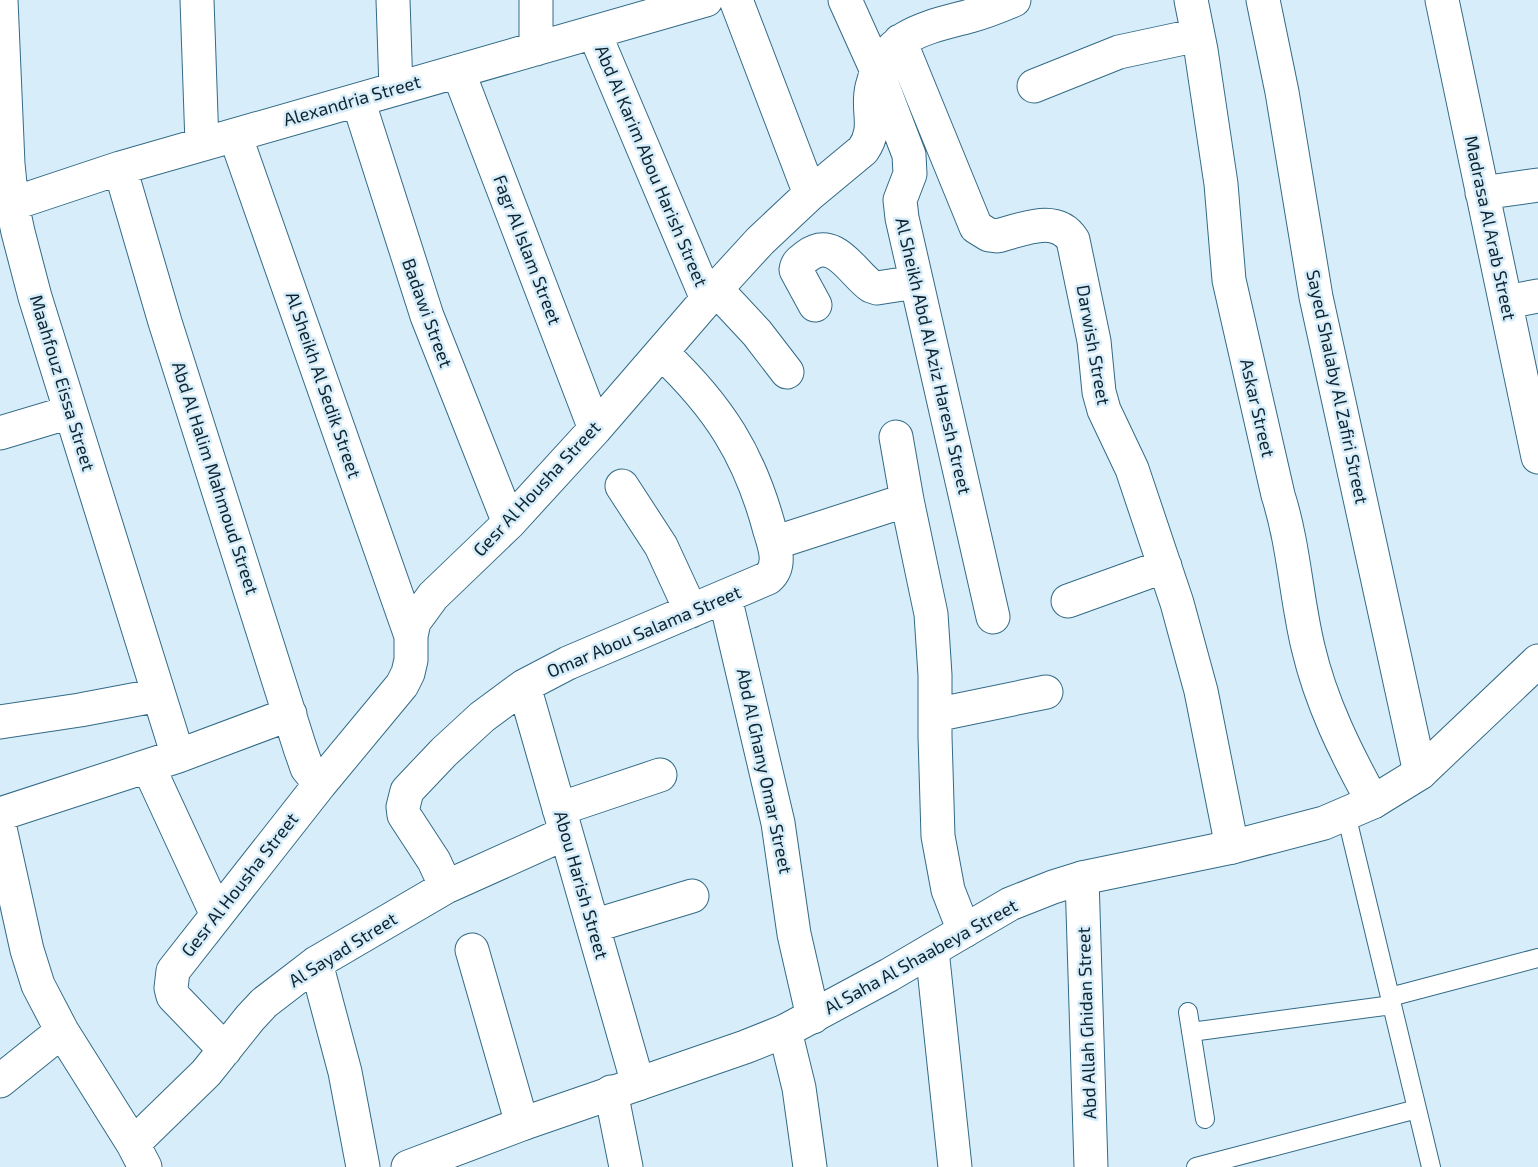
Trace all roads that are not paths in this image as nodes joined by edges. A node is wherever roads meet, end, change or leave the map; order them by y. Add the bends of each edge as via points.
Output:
1 (1, 0) edge
2 (197, 0) edge
3 (393, 0) edge
4 (536, 0) edge
5 (706, 0) edge
6 (736, 0) edge
7 (845, 0) edge
8 (1014, 0) edge
9 (1191, 0) edge
10 (1263, 0) edge
11 (1442, 0) edge
12 (594, 32) junction
13 (1198, 35) junction
14 (900, 41) junction
15 (536, 49) junction
16 (458, 71) junction
17 (877, 71) junction
18 (1034, 87) dead end
19 (396, 89) junction
20 (358, 100) junction
21 (235, 135) junction
22 (202, 144) junction
23 (120, 168) junction
24 (1538, 185) edge
25 (1482, 193) junction
26 (810, 194) junction
27 (6, 206) edge
28 (916, 282) junction
29 (712, 294) junction
30 (1538, 296) edge
31 (1506, 302) junction
32 (815, 305) dead end
33 (662, 353) junction
34 (787, 372) dead end
35 (70, 412) junction
36 (595, 429) junction
37 (0, 434) edge
38 (896, 437) dead end
39 (1537, 449) edge
40 (622, 486) dead end
41 (907, 500) junction
42 (509, 523) junction
43 (774, 543) junction
44 (1165, 566) junction
45 (725, 597) junction
46 (1068, 601) dead end
47 (691, 611) junction
48 (993, 617) dead end
49 (411, 636) junction
50 (1538, 661) edge
51 (524, 686) junction
52 (1046, 693) dead end
53 (159, 695) junction
54 (290, 714) junction
55 (935, 715) junction
56 (0, 722) edge
57 (178, 756) junction
58 (148, 766) junction
59 (1420, 773) junction
60 (660, 775) dead end
61 (320, 784) junction
62 (1360, 808) junction
63 (0, 814) edge
64 (563, 821) junction
65 (0, 828) edge
66 (1232, 847) junction
67 (1082, 878) junction
68 (446, 887) junction
69 (692, 896) dead end
70 (217, 915) junction
71 (593, 926) junction
72 (964, 931) junction
73 (472, 950) dead end
74 (932, 950) junction
75 (1538, 958) edge
76 (316, 963) junction
77 (1391, 1001) junction
78 (1188, 1012) dead end
79 (799, 1024) junction
80 (62, 1032) junction
81 (1191, 1032) junction
82 (225, 1050) junction
83 (0, 1081) edge
84 (625, 1088) junction
85 (1417, 1109) junction
86 (1205, 1119) dead end
87 (522, 1124) junction
88 (139, 1155) edge
89 (420, 1165) edge
90 (363, 1167) edge
91 (626, 1167) edge
92 (810, 1167) edge
93 (955, 1167) edge
94 (1091, 1167) edge
95 (1196, 1167) edge
96 (1431, 1167) edge

1 - 27 street, Maahfouz Eissa Street via 8,164
2 - 22 street
3 - 19 street
4 - 15 street
5 - 12 street, Alexandria Street
6 - 26 street
7 - 17 street, Al Sheikh Abd Al Aziz Haresh Street
8 - 14 street, Gesr Al Housha Street via 922,29
9 - 13 street, Askar Street
10 - 59 street, Sayed Shalaby Al Zafiri Street via 1316,297
11 - 25 street, Madrasa Al Arab Street
12 - 15 street, Alexandria Street
12 - 29 street, Abd Al Karim Abou Harish Street
13 - 18 street via 1119,52
13 - 62 street, Askar Street via 1224,206 1229,280 1287,524 1308,649 1324,703 1347,755
14 - 17 street, Gesr Al Housha Street
14 - 44 street, Darwish Street via 976,227 997,236 1054,225 1069,233 1073,240 1104,411 1132,469
15 - 16 street, Alexandria Street
16 - 19 street, Alexandria Street
16 - 36 street, Fagr Al Islam Street
17 - 26 street, Gesr Al Housha Street via 871,90 873,121 869,141 856,157
17 - 28 street, Al Sheikh Abd Al Aziz Haresh Street via 911,165 900,209
19 - 20 street, Alexandria Street
20 - 21 street, Alexandria Street
20 - 42 street, Badawi Street via 427,316
21 - 22 street, Alexandria Street
21 - 49 street, Al Sheikh Al Sedik Street
22 - 23 street, Alexandria Street
23 - 27 street, Alexandria Street
23 - 54 street, Abd Al Halim Mahmoud Street
24 - 25 street
25 - 31 street, Madrasa Al Arab Street
26 - 29 street, Gesr Al Housha Street
27 - 35 street, Maahfouz Eissa Street
28 - 32 street via 877,288 839,255 830,251 811,253 798,263 796,270
28 - 48 street, Al Sheikh Abd Al Aziz Haresh Street
29 - 33 street, Gesr Al Housha Street
29 - 34 street via 757,333
30 - 31 street
31 - 39 street, Madrasa Al Arab Street
33 - 36 street, Gesr Al Housha Street
33 - 43 street, Omar Abou Salama Street via 693,383 733,438 762,500
35 - 37 street
35 - 53 street, Maahfouz Eissa Street
36 - 42 street, Gesr Al Housha Street
38 - 41 street
40 - 47 street via 661,546
41 - 43 street
41 - 55 street via 931,615
42 - 49 street, Gesr Al Housha Street via 433,596 414,622
43 - 45 street, Omar Abou Salama Street via 773,574
44 - 46 street
44 - 66 street, Darwish Street via 1201,691
45 - 47 street, Omar Abou Salama Street
45 - 79 street, Abd Al Ghany Omar Street via 778,823 794,934
47 - 51 street, Omar Abou Salama Street
49 - 61 street, Gesr Al Housha Street via 411,660 402,685
50 - 59 street, Al Saha Al Shaabeya Street
51 - 64 street, Abou Harish Street
51 - 68 street, Omar Abou Salama Street via 444,752 404,798 408,822
52 - 55 street
53 - 56 street
53 - 57 street, Maahfouz Eissa Street
54 - 57 street
54 - 61 street, Abd Al Halim Mahmoud Street via 307,768
55 - 72 street via 938,836 948,890
57 - 58 street
58 - 63 street
58 - 70 street
59 - 62 street, Al Saha Al Shaabeya Street
60 - 64 street, Al Sayad Street
61 - 70 street, Gesr Al Housha Street
62 - 66 street, Al Saha Al Shaabeya Street via 1324,823
62 - 77 lane
64 - 68 street, Al Sayad Street
64 - 71 street, Abou Harish Street
65 - 80 street via 27,950 38,985
66 - 67 street, Al Saha Al Shaabeya Street
67 - 72 street, Al Saha Al Shaabeya Street via 1010,904
67 - 94 street, Abd Allah Ghidan Street
68 - 76 street, Al Sayad Street
69 - 71 street
70 - 82 street, Gesr Al Housha Street via 178,964 171,988 173,996
71 - 84 street, Abou Harish Street
72 - 74 street, Al Saha Al Shaabeya Street
73 - 87 street
74 - 79 street, Al Saha Al Shaabeya Street
74 - 93 street
75 - 77 lane
76 - 82 street, Al Sayad Street via 264,1003
76 - 90 street via 345,1072
77 - 81 lane
77 - 85 lane
78 - 81 lane
79 - 84 street, Al Saha Al Shaabeya Street
79 - 92 street, Abd Al Ghany Omar Street via 799,1088
80 - 83 street
80 - 88 street
81 - 86 lane
82 - 88 street, Al Sayad Street
84 - 87 street, Al Saha Al Shaabeya Street
84 - 91 street, Abou Harish Street
85 - 95 lane
85 - 96 lane
87 - 89 street, Al Saha Al Shaabeya Street

